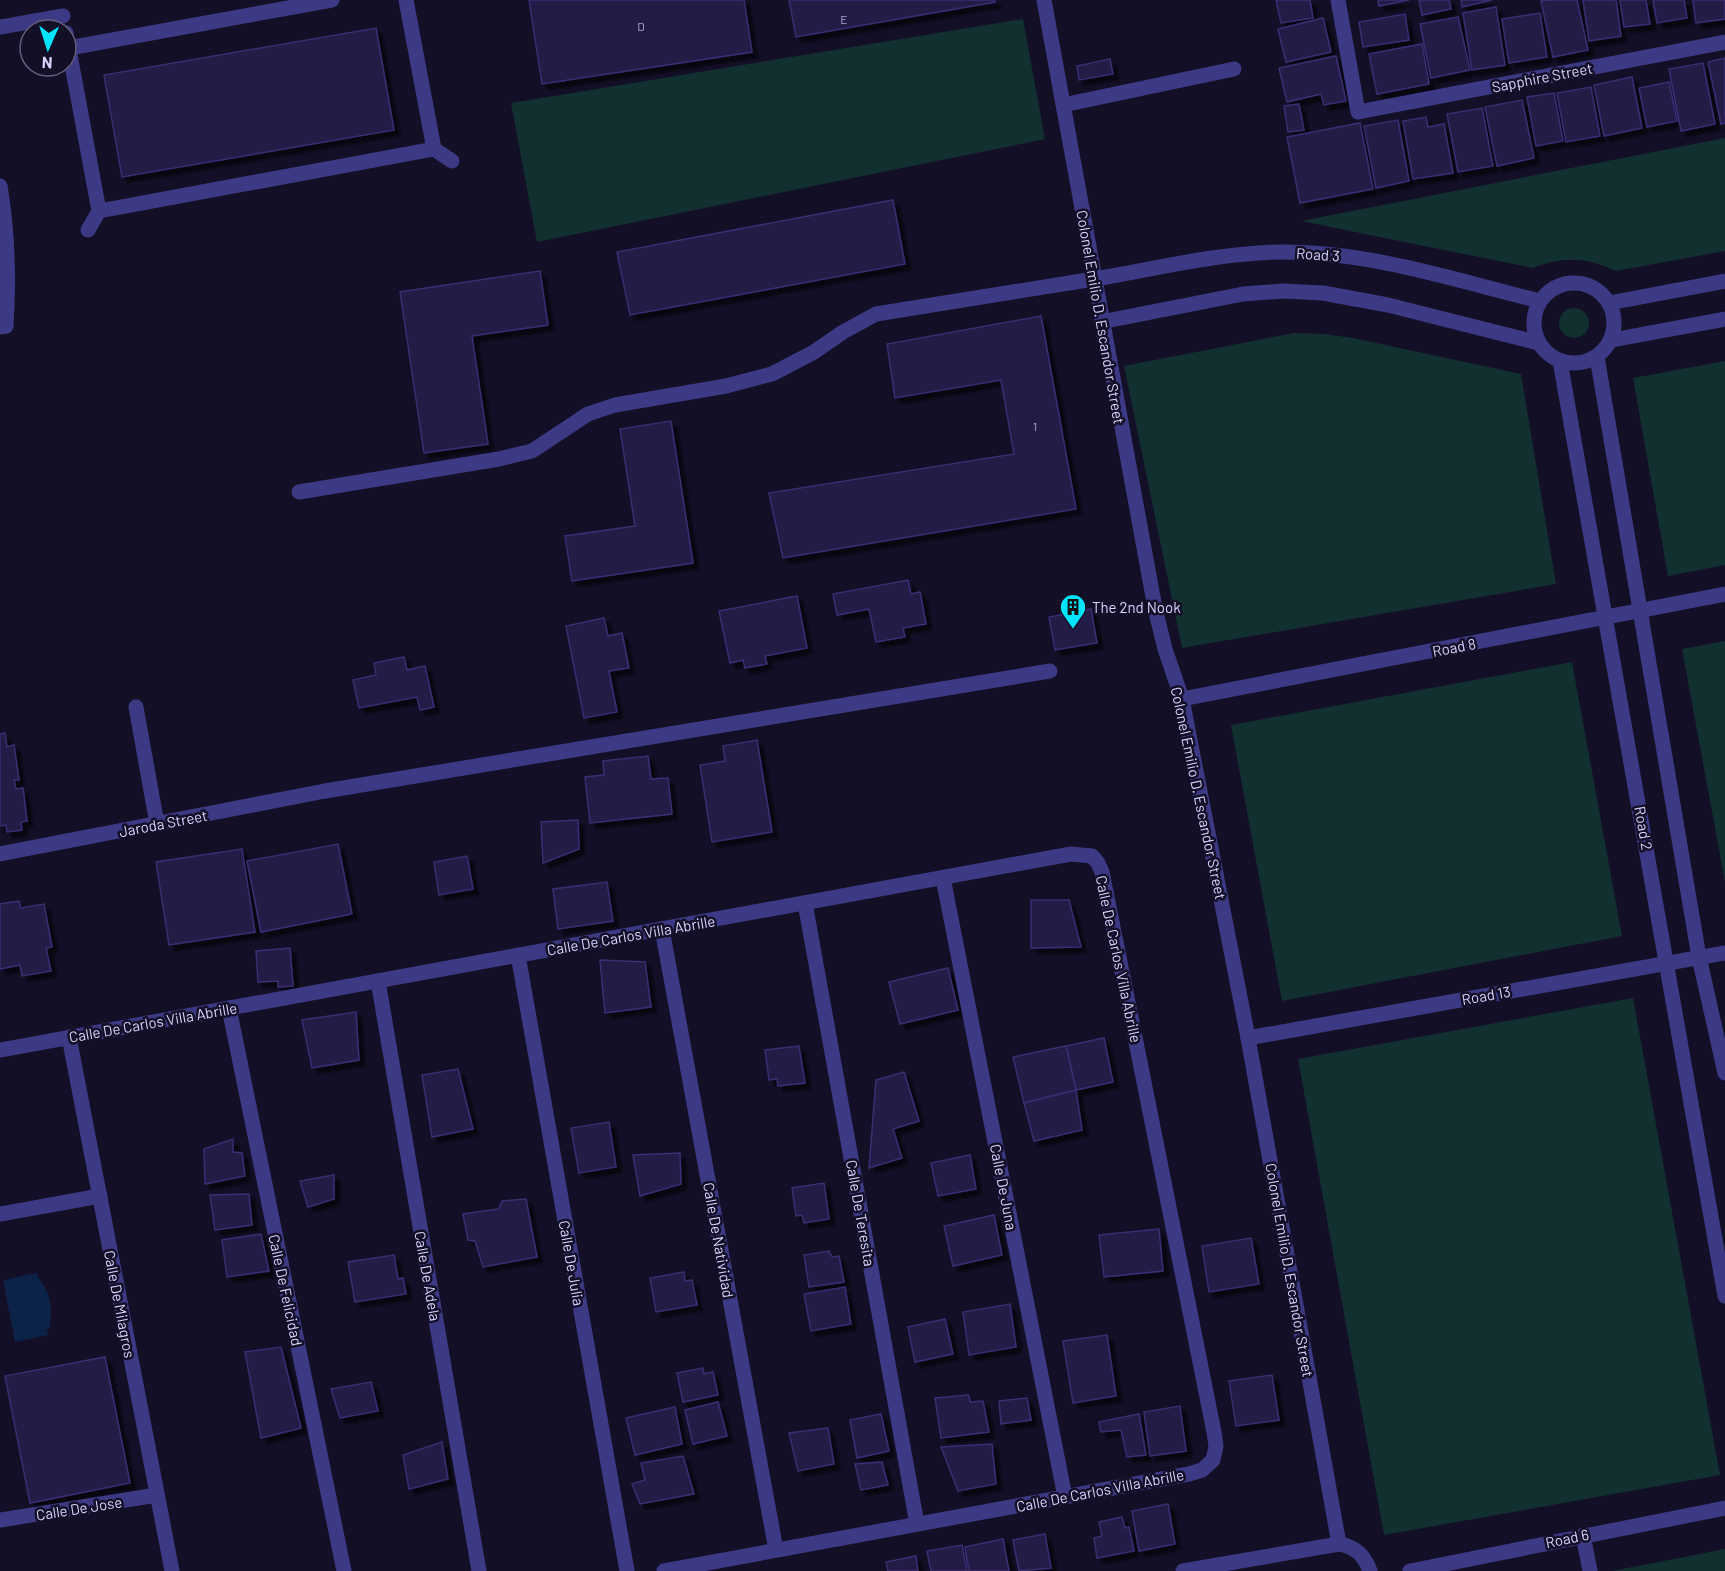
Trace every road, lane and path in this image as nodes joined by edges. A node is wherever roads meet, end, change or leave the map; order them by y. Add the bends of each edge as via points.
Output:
1 (60, 0) edge
2 (332, 0) edge
3 (406, 0) edge
4 (1044, 0) edge
5 (1338, 0) edge
6 (63, 18) edge
7 (0, 27) edge
8 (18, 28) edge
9 (78, 31) edge
10 (1725, 42) edge
11 (1234, 69) dead end
12 (74, 78) edge
13 (1063, 105) junction
14 (434, 149) junction
15 (452, 161) dead end
16 (0, 186) edge
17 (99, 211) junction
18 (88, 230) dead end
19 (1094, 279) junction
20 (1725, 281) edge
21 (1540, 301) junction
22 (1609, 303) junction
23 (1725, 319) edge
24 (1101, 322) junction
25 (3, 327) edge
26 (1612, 340) junction
27 (1539, 343) junction
28 (1597, 357) junction
29 (1560, 361) junction
30 (299, 492) dead end
31 (1725, 594) edge
32 (1641, 611) junction
33 (1606, 617) junction
34 (1050, 671) dead end
35 (1182, 699) junction
36 (136, 707) dead end
37 (157, 824) junction
38 (0, 854) edge
39 (943, 878) junction
40 (806, 903) junction
41 (662, 929) junction
42 (1725, 953) edge
43 (518, 955) junction
44 (1699, 957) junction
45 (1668, 963) junction
46 (378, 981) junction
47 (229, 1008) junction
48 (69, 1037) junction
49 (1248, 1038) junction
50 (0, 1050) edge
51 (1725, 1073) edge
52 (100, 1196) junction
53 (0, 1214) edge
54 (1719, 1226) edge
55 (1725, 1296) edge
56 (157, 1495) junction
57 (1065, 1497) junction
58 (1725, 1508) edge
59 (0, 1520) edge
60 (917, 1524) junction
61 (1583, 1535) junction
62 (1339, 1544) junction
63 (776, 1550) junction
64 (172, 1571) edge
65 (344, 1571) edge
66 (479, 1571) edge
67 (627, 1571) edge
68 (664, 1571) edge
69 (1183, 1571) edge
70 (1370, 1571) edge
71 (1410, 1571) edge
72 (1590, 1571) edge

1 - 6 street
2 - 9 street
3 - 14 street
4 - 13 street, Colonel Emilio D. Escandor Street
5 - 10 street, Sapphire Street via 1359,112
7 - 8 street
11 - 13 street
12 - 17 street
13 - 19 street, Colonel Emilio D. Escandor Street
14 - 15 street
14 - 17 street
16 - 25 street via 9,271
17 - 18 street
19 - 21 street, Road 3 via 1239,254 1323,254 1363,258
19 - 24 street, Colonel Emilio D. Escandor Street
19 - 30 street, Road 3 via 876,314 772,374 615,405 588,414 532,451
20 - 22 street
21 - 22 street via 1558,286 1581,283 1602,293
21 - 27 street via 1533,322
22 - 26 street via 1614,314
23 - 26 street
24 - 27 street via 1244,294 1283,291 1323,293 1388,305
24 - 35 street, Colonel Emilio D. Escandor Street via 1155,608
26 - 28 street
27 - 29 street
28 - 29 street via 1579,363
28 - 32 street
29 - 33 street, Road 2
31 - 32 street, Road 8
32 - 33 street, Road 8
32 - 44 street
33 - 35 street, Road 8
33 - 45 street, Road 2
34 - 37 street, Jaroda Street via 325,791
35 - 49 street, Colonel Emilio D. Escandor Street
36 - 37 street
37 - 38 street, Jaroda Street
39 - 40 street, Calle De Carlos Villa Abrille
39 - 57 street, Calle De Juna
39 - 57 street, Calle De Carlos Villa Abrille via 1071,854 1092,856 1098,862 1212,1421 1216,1446 1213,1460 1202,1470
40 - 41 street, Calle De Carlos Villa Abrille
40 - 60 street, Calle De Teresita
41 - 43 street, Calle De Carlos Villa Abrille
41 - 63 street, Calle De Natividad
42 - 44 street, Road 13
43 - 46 street, Calle De Carlos Villa Abrille
43 - 67 street, Calle De Julia
44 - 45 street, Road 13
44 - 51 street
45 - 49 street, Road 13
45 - 54 street, Road 2
46 - 47 street, Calle De Carlos Villa Abrille
46 - 66 street, Calle De Adela
47 - 48 street, Calle De Carlos Villa Abrille
47 - 65 street, Calle De Felicidad
48 - 50 street, Calle De Carlos Villa Abrille
48 - 52 street, Calle De Milagros
49 - 62 street, Colonel Emilio D. Escandor Street
52 - 53 street
52 - 56 street, Calle De Milagros
54 - 55 street, Road 2
56 - 59 street, Calle De Jose
56 - 64 street, Calle De Milagros
57 - 60 street, Calle De Carlos Villa Abrille
58 - 61 street, Road 6
60 - 63 street, Calle De Carlos Villa Abrille
61 - 71 street, Road 6
61 - 72 street
62 - 69 street
62 - 70 street via 1358,1550
63 - 68 street, Calle De Carlos Villa Abrille

